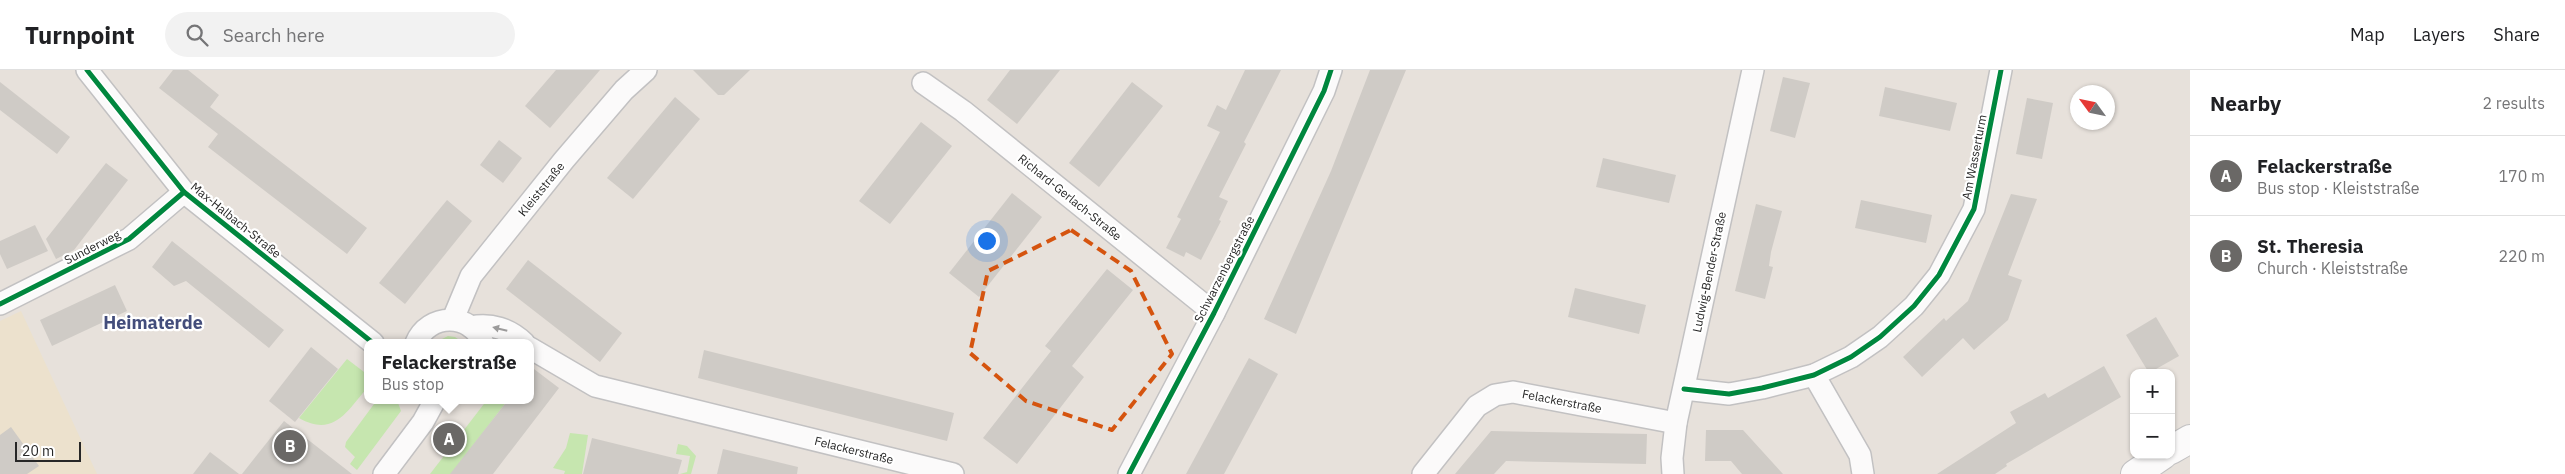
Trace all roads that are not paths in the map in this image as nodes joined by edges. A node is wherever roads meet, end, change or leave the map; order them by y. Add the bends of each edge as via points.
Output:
1 (87, 70) edge
2 (646, 70) edge
3 (1332, 70) edge
4 (1753, 70) edge
5 (2001, 70) edge
6 (923, 83) dead end
7 (184, 192) junction
8 (0, 304) edge
9 (1214, 313) junction
10 (469, 329) edge
11 (368, 339) edge
12 (418, 339) edge
13 (520, 339) edge
14 (534, 350) edge
15 (1814, 375) junction
16 (1684, 389) junction
17 (433, 404) edge
18 (1676, 423) junction
19 (2190, 438) edge
20 (2175, 447) edge
21 (2157, 459) edge
22 (384, 474) edge
23 (953, 474) edge
24 (1129, 474) edge
25 (1423, 474) edge
26 (1673, 474) edge
27 (1862, 474) edge
28 (2135, 474) edge

1 - 7 street, Max-Halbach-Straße
2 - 10 street, Kleiststraße via 624,90 564,160 471,276
3 - 9 street, Schwarzenbergstraße
4 - 16 street, Ludwig-Bender-Straße
5 - 15 street, Am Wasserturm via 1974,208 1939,275 1914,306 1880,337
6 - 9 street, Richard-Gerlach-Straße via 963,111
7 - 8 street, Sunderweg via 128,239
7 - 11 street, Max-Halbach-Straße
9 - 24 street, Schwarzenbergstraße
10 - 12 street via 436,322 424,329
13 -> 10 street via 513,332 483,324
14 - 23 street, Felackerstraße via 595,386
15 - 16 street, Am Wasserturm via 1729,394
15 - 27 street via 1860,455
16 - 18 street, Ludwig-Bender-Straße
17 - 22 street
18 - 25 street, Felackerstraße via 1513,392 1495,395 1477,406
18 - 26 street, Ludwig-Bender-Straße
19 - 20 main road
21 - 28 main road

